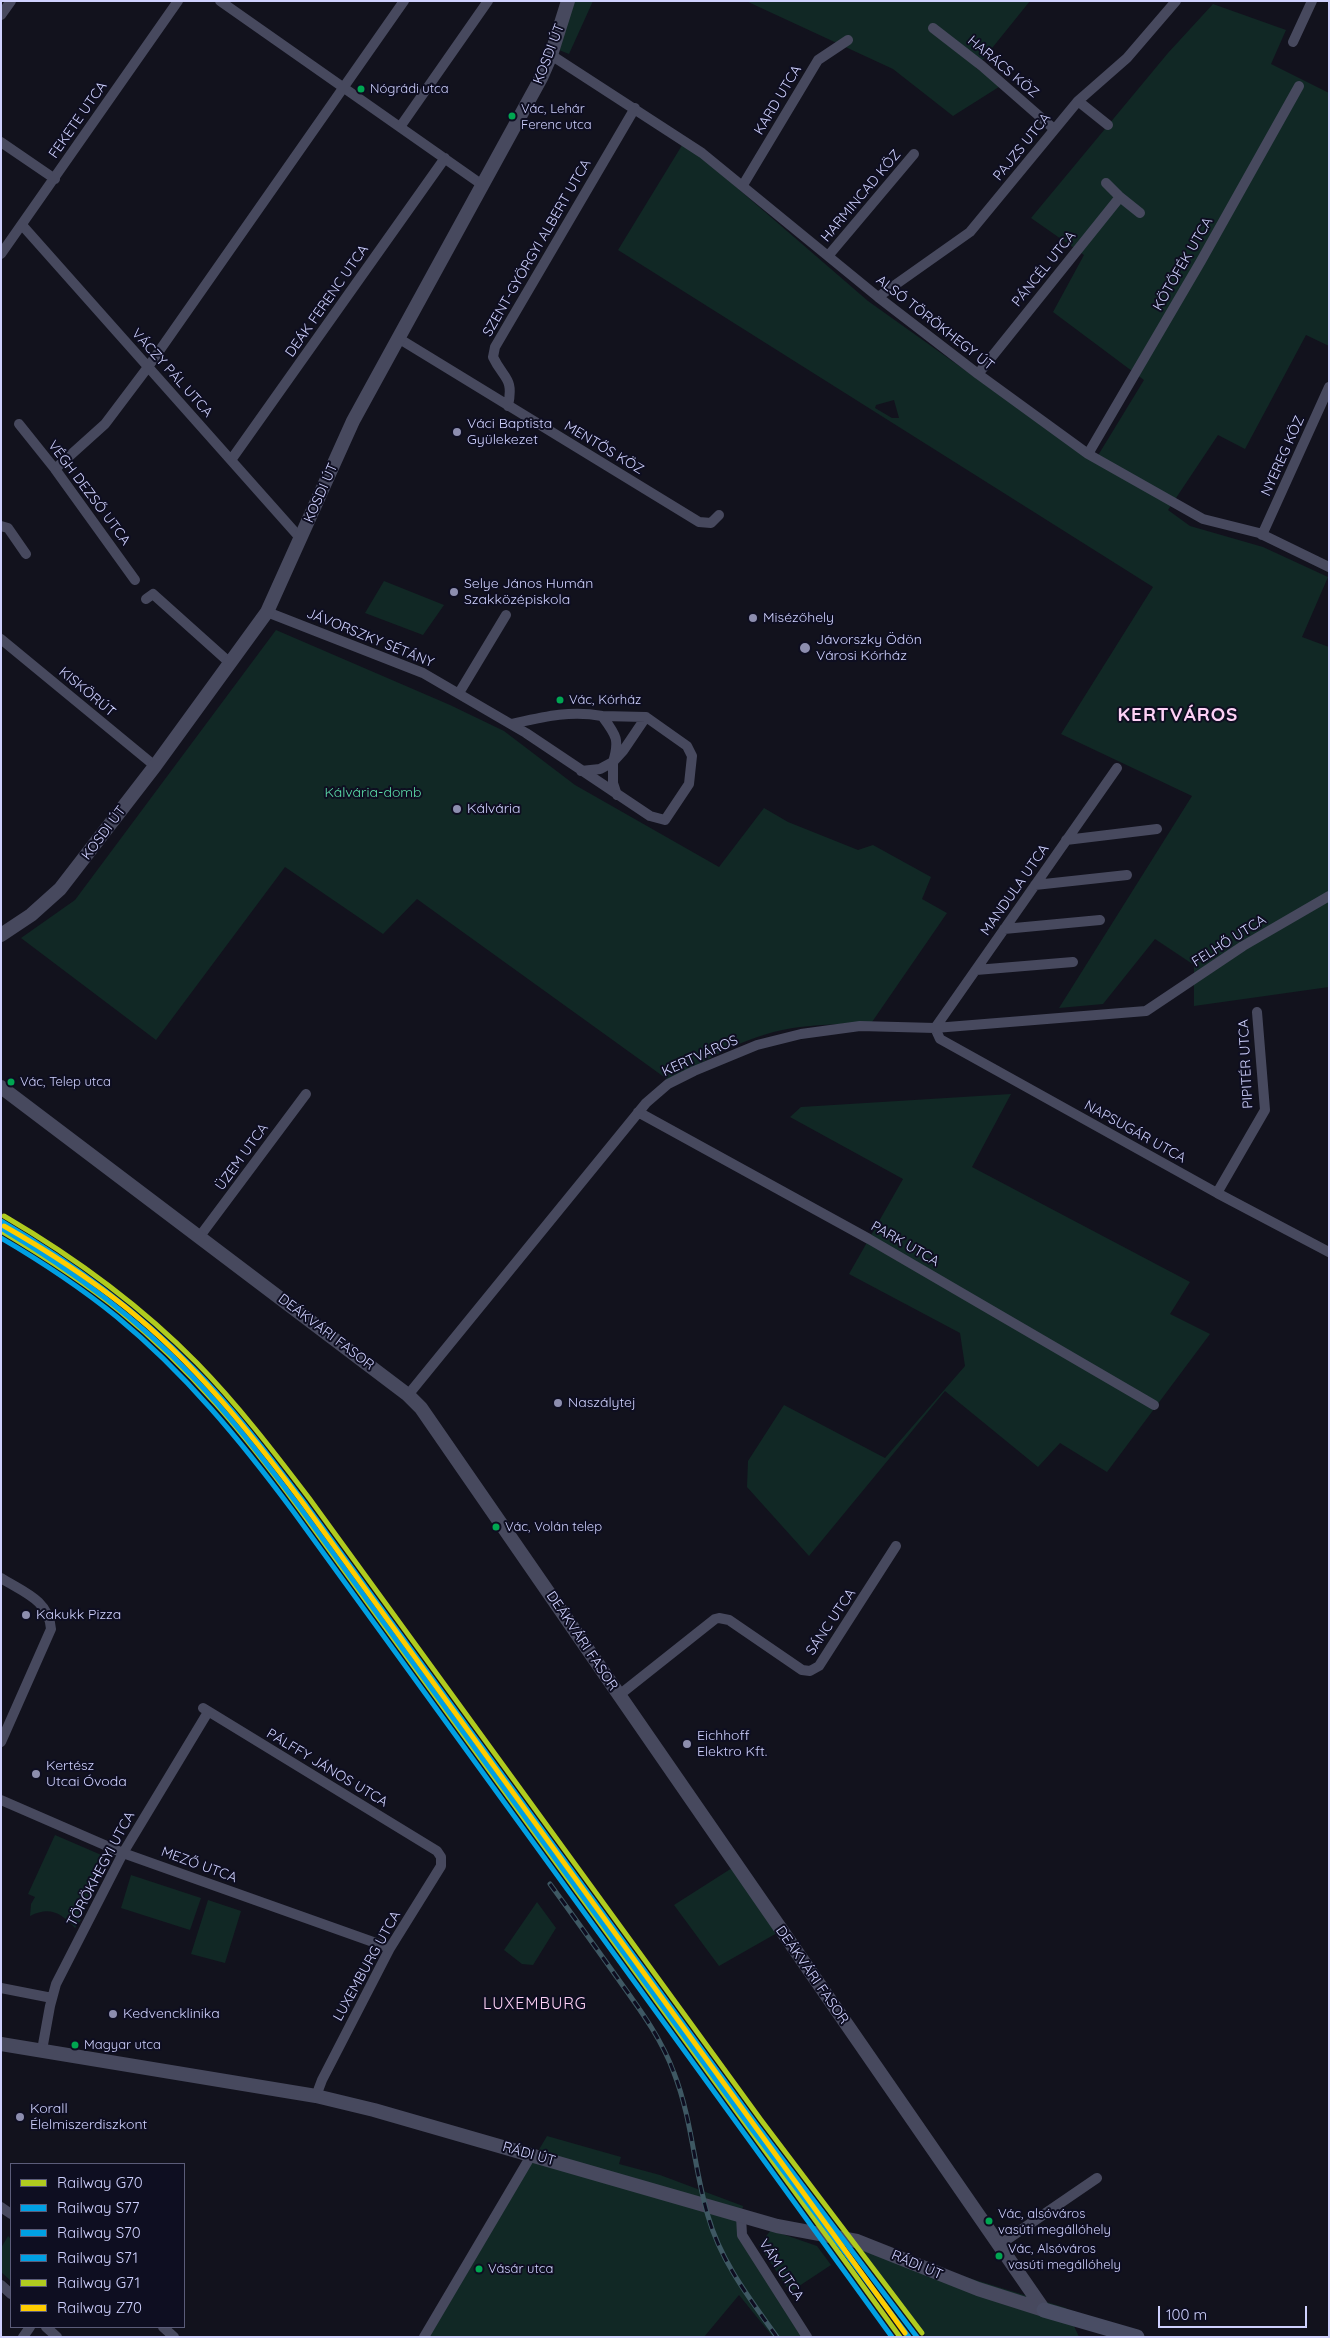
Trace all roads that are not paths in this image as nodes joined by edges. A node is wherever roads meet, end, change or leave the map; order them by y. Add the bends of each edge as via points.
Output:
1 (11, 1) edge
2 (178, 1) edge
3 (220, 1) edge
4 (404, 1) edge
5 (488, 1) edge
6 (568, 1) edge
7 (1176, 1) edge
8 (1312, 1) edge
9 (1, 15) edge
10 (933, 28) dead end
11 (848, 40) dead end
12 (1293, 42) dead end
13 (551, 55) junction
14 (1299, 86) dead end
15 (344, 87) junction
16 (1078, 101) junction
17 (635, 108) junction
18 (1108, 125) dead end
19 (400, 127) junction
20 (1054, 129) junction
21 (1, 142) edge
22 (914, 154) dead end
23 (445, 158) junction
24 (55, 179) junction
25 (1106, 183) dead end
26 (481, 184) junction
27 (743, 185) junction
28 (1120, 197) junction
29 (1140, 213) dead end
30 (22, 225) junction
31 (1, 254) edge
32 (828, 256) junction
33 (878, 297) junction
34 (398, 338) junction
35 (148, 367) junction
36 (978, 374) junction
37 (1329, 387) edge
38 (508, 406) junction
39 (19, 424) dead end
40 (1088, 454) junction
41 (231, 460) junction
42 (55, 469) junction
43 (719, 515) dead end
44 (1, 526) edge
45 (1262, 535) junction
46 (301, 539) junction
47 (26, 554) dead end
48 (1329, 567) edge
49 (135, 580) dead end
50 (146, 599) dead end
51 (267, 612) junction
52 (506, 615) dead end
53 (1, 639) edge
54 (230, 663) junction
55 (459, 693) junction
56 (602, 716) junction
57 (646, 717) junction
58 (512, 724) junction
59 (612, 762) junction
60 (155, 766) junction
61 (1117, 768) dead end
62 (581, 771) junction
63 (618, 796) junction
64 (1157, 828) dead end
65 (1066, 840) junction
66 (1127, 875) dead end
67 (1035, 885) junction
68 (1329, 896) edge
69 (1100, 920) dead end
70 (1004, 929) junction
71 (1, 935) edge
72 (1073, 962) dead end
73 (976, 970) junction
74 (1146, 1012) joint
75 (1257, 1012) dead end
76 (935, 1028) junction
77 (1, 1087) edge
78 (306, 1094) dead end
79 (638, 1112) junction
80 (1217, 1193) junction
81 (200, 1236) junction
82 (1329, 1252) edge
83 (408, 1395) junction
84 (1154, 1405) dead end
85 (896, 1546) dead end
86 (1, 1578) edge
87 (618, 1696) junction
88 (205, 1710) joint
89 (1, 1742) edge
90 (1, 1800) edge
91 (437, 1851) joint
92 (123, 1853) junction
93 (390, 1948) junction
94 (1, 1988) edge
95 (52, 1998) junction
96 (1, 2044) edge
97 (42, 2050) junction
98 (316, 2096) junction
99 (532, 2154) junction
100 (1097, 2178) dead end
101 (741, 2216) junction
102 (999, 2245) junction
103 (1044, 2310) junction
104 (47, 2328) edge
105 (164, 2328) edge
106 (57, 2337) edge
107 (174, 2337) edge
108 (424, 2337) edge
109 (807, 2337) edge
110 (1137, 2337) edge

1 - 9 street
2 - 24 street, FEKETE UTCA
3 - 15 street
4 - 15 street
5 - 19 street
6 - 13 street, KOSDI ÚT
7 - 16 street, PAJZS UTCA via 1127,58
8 - 12 street
10 - 20 street, HARÁCS KÖZ
11 - 27 street, KARD UTCA via 818,60
13 - 17 street, ALSÓ TÖRÖKHEGY ÚT
13 - 26 street, KOSDI ÚT via 529,101
14 - 40 street, KÖTŐFÉK UTCA
15 - 19 street
15 - 35 street
16 - 18 street
16 - 20 street, PAJZS UTCA
17 - 27 street, ALSÓ TÖRÖKHEGY ÚT
17 - 38 street, SZENT-GYÖRGYI ALBERT UTCA via 495,347 494,356 511,390
19 - 23 street
20 - 33 street, PAJZS UTCA via 970,232
21 - 24 street
22 - 32 street, HARMINCAD KÖZ
23 - 26 street
23 - 41 street, DEÁK FERENC UTCA
24 - 30 street, FEKETE UTCA
25 - 28 street
26 - 34 street, KOSDI ÚT
27 - 32 street, ALSÓ TÖRÖKHEGY ÚT
28 - 29 street
28 - 36 street, PÁNCÉL UTCA
30 - 31 street, FEKETE UTCA
30 - 35 street, VÁCZY PÁL UTCA
32 - 33 street, ALSÓ TÖRÖKHEGY ÚT
33 - 36 street, ALSÓ TÖRÖKHEGY ÚT
34 - 38 street, MENTŐS KÖZ
34 - 46 street, KOSDI ÚT via 353,421
35 - 41 street, VÁCZY PÁL UTCA
35 - 42 street via 105,424
36 - 40 street, ALSÓ TÖRÖKHEGY ÚT
37 - 45 street, NYEREG KÖZ
38 - 43 street, MENTŐS KÖZ via 698,522 711,523
39 - 42 street, VÉGH DEZSŐ UTCA
40 - 45 street, ALSÓ TÖRÖKHEGY ÚT via 1203,520
41 - 46 street, VÁCZY PÁL UTCA
42 - 49 street, VÉGH DEZSŐ UTCA
44 - 47 street via 8,528
45 - 48 street, ALSÓ TÖRÖKHEGY ÚT
46 - 51 street, KOSDI ÚT
50 - 54 street via 153,594
51 - 54 street, KOSDI ÚT
51 - 55 street, JÁVORSZKY SÉTÁNY via 406,665
52 - 55 street
53 - 60 street, KISKÖRÚT
54 - 60 street, KOSDI ÚT
55 - 58 street, JÁVORSZKY SÉTÁNY
56 - 57 street
56 - 58 street via 580,712
56 - 59 street via 617,736 617,750
57 - 59 street
57 - 63 street via 687,746 692,756 689,784 665,820 650,816
58 - 62 street, JÁVORSZKY SÉTÁNY
59 - 62 street via 600,769
59 - 63 street via 612,783
60 - 71 street, KOSDI ÚT via 60,889 31,915
61 - 65 street, MANDULA UTCA
62 - 63 street, JÁVORSZKY SÉTÁNY
64 - 65 street
65 - 67 street, MANDULA UTCA
66 - 67 street
67 - 70 street, MANDULA UTCA
68 - 74 street, FELHŐ UTCA via 1243,946
69 - 70 street
70 - 73 street, MANDULA UTCA
72 - 73 street
73 - 76 street, MANDULA UTCA
74 - 76 street, KERTVÁROS
75 - 80 street, PIPITÉR UTCA via 1265,1110
76 - 79 street, KERTVÁROS via 842,1028 757,1045 668,1084
76 - 80 street, NAPSUGÁR UTCA via 940,1040
77 - 81 street, DEÁKVÁRI FASOR
78 - 81 street, ÜZEM UTCA
79 - 83 street, KERTVÁROS
79 - 84 street, PARK UTCA via 869,1238
80 - 82 street, NAPSUGÁR UTCA
81 - 83 street, DEÁKVÁRI FASOR
83 - 87 street, DEÁKVÁRI FASOR via 452,1451
85 - 87 street, SÁNC UTCA via 819,1666 810,1671 802,1670 729,1620 719,1618
86 - 89 street via 44,1605 51,1629
87 - 102 street, DEÁKVÁRI FASOR
88 - 91 street, PÁLFFY JÁNOS UTCA
88 - 92 street, TÖRÖKHEGYI UTCA
90 - 92 street, MEZŐ UTCA
91 - 93 street, LUXEMBURG UTCA via 441,1866
92 - 93 street, MEZŐ UTCA
92 - 95 street, TÖRÖKHEGYI UTCA via 56,1984
93 - 98 street, LUXEMBURG UTCA
94 - 95 street
95 - 97 street, TÖRÖKHEGYI UTCA
96 - 97 street, RÁDI ÚT
97 - 98 street, RÁDI ÚT
98 - 99 street, RÁDI ÚT
99 - 101 street, RÁDI ÚT
99 - 108 street
100 - 102 street
101 - 103 street, RÁDI ÚT via 868,2245 978,2289
101 - 109 street, VÁM UTCA via 742,2235
102 - 103 street, DEÁKVÁRI FASOR
103 - 110 main road
104 - 106 street
105 - 107 street

